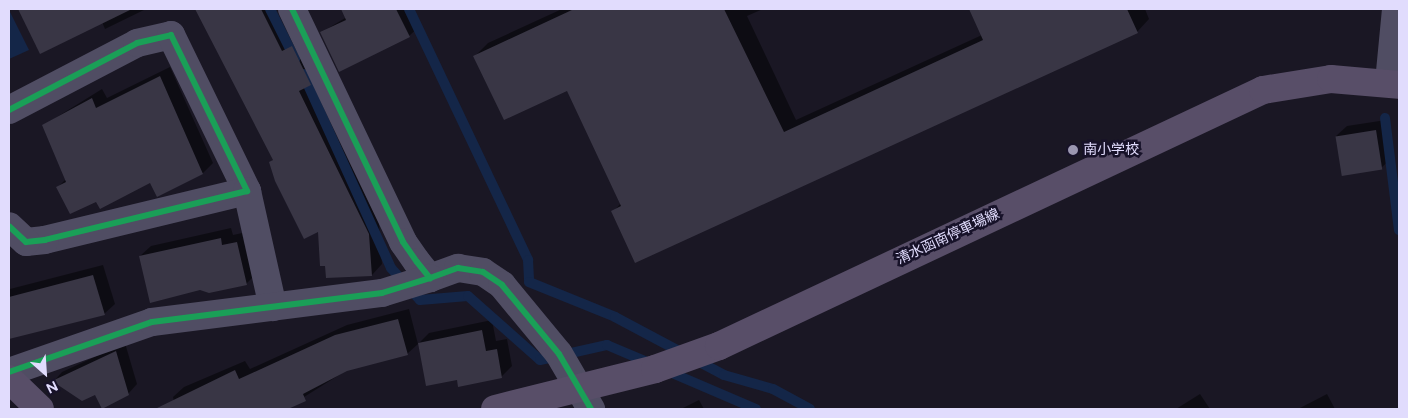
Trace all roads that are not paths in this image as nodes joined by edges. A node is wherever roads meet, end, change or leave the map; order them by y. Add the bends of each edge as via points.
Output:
1 (292, 9) edge
2 (1396, 9) edge
3 (1394, 83) edge
4 (9, 110) edge
5 (247, 191) junction
6 (9, 226) edge
7 (430, 278) junction
8 (273, 307) junction
9 (9, 372) edge
10 (9, 379) edge
11 (586, 399) edge
12 (40, 409) edge
13 (495, 409) edge

1 - 7 street via 403,242
2 - 3 street
3 - 11 main road, 清水函南停車場線 via 1331,79 1263,90 719,346
4 - 5 street via 137,43 171,35
5 - 6 street via 45,240 26,242
5 - 8 street
7 - 8 street via 382,294
7 - 11 street via 458,268 484,272 502,285 554,347
8 - 9 street via 152,322
10 - 12 main road
11 - 13 main road, 清水函南停車場線

